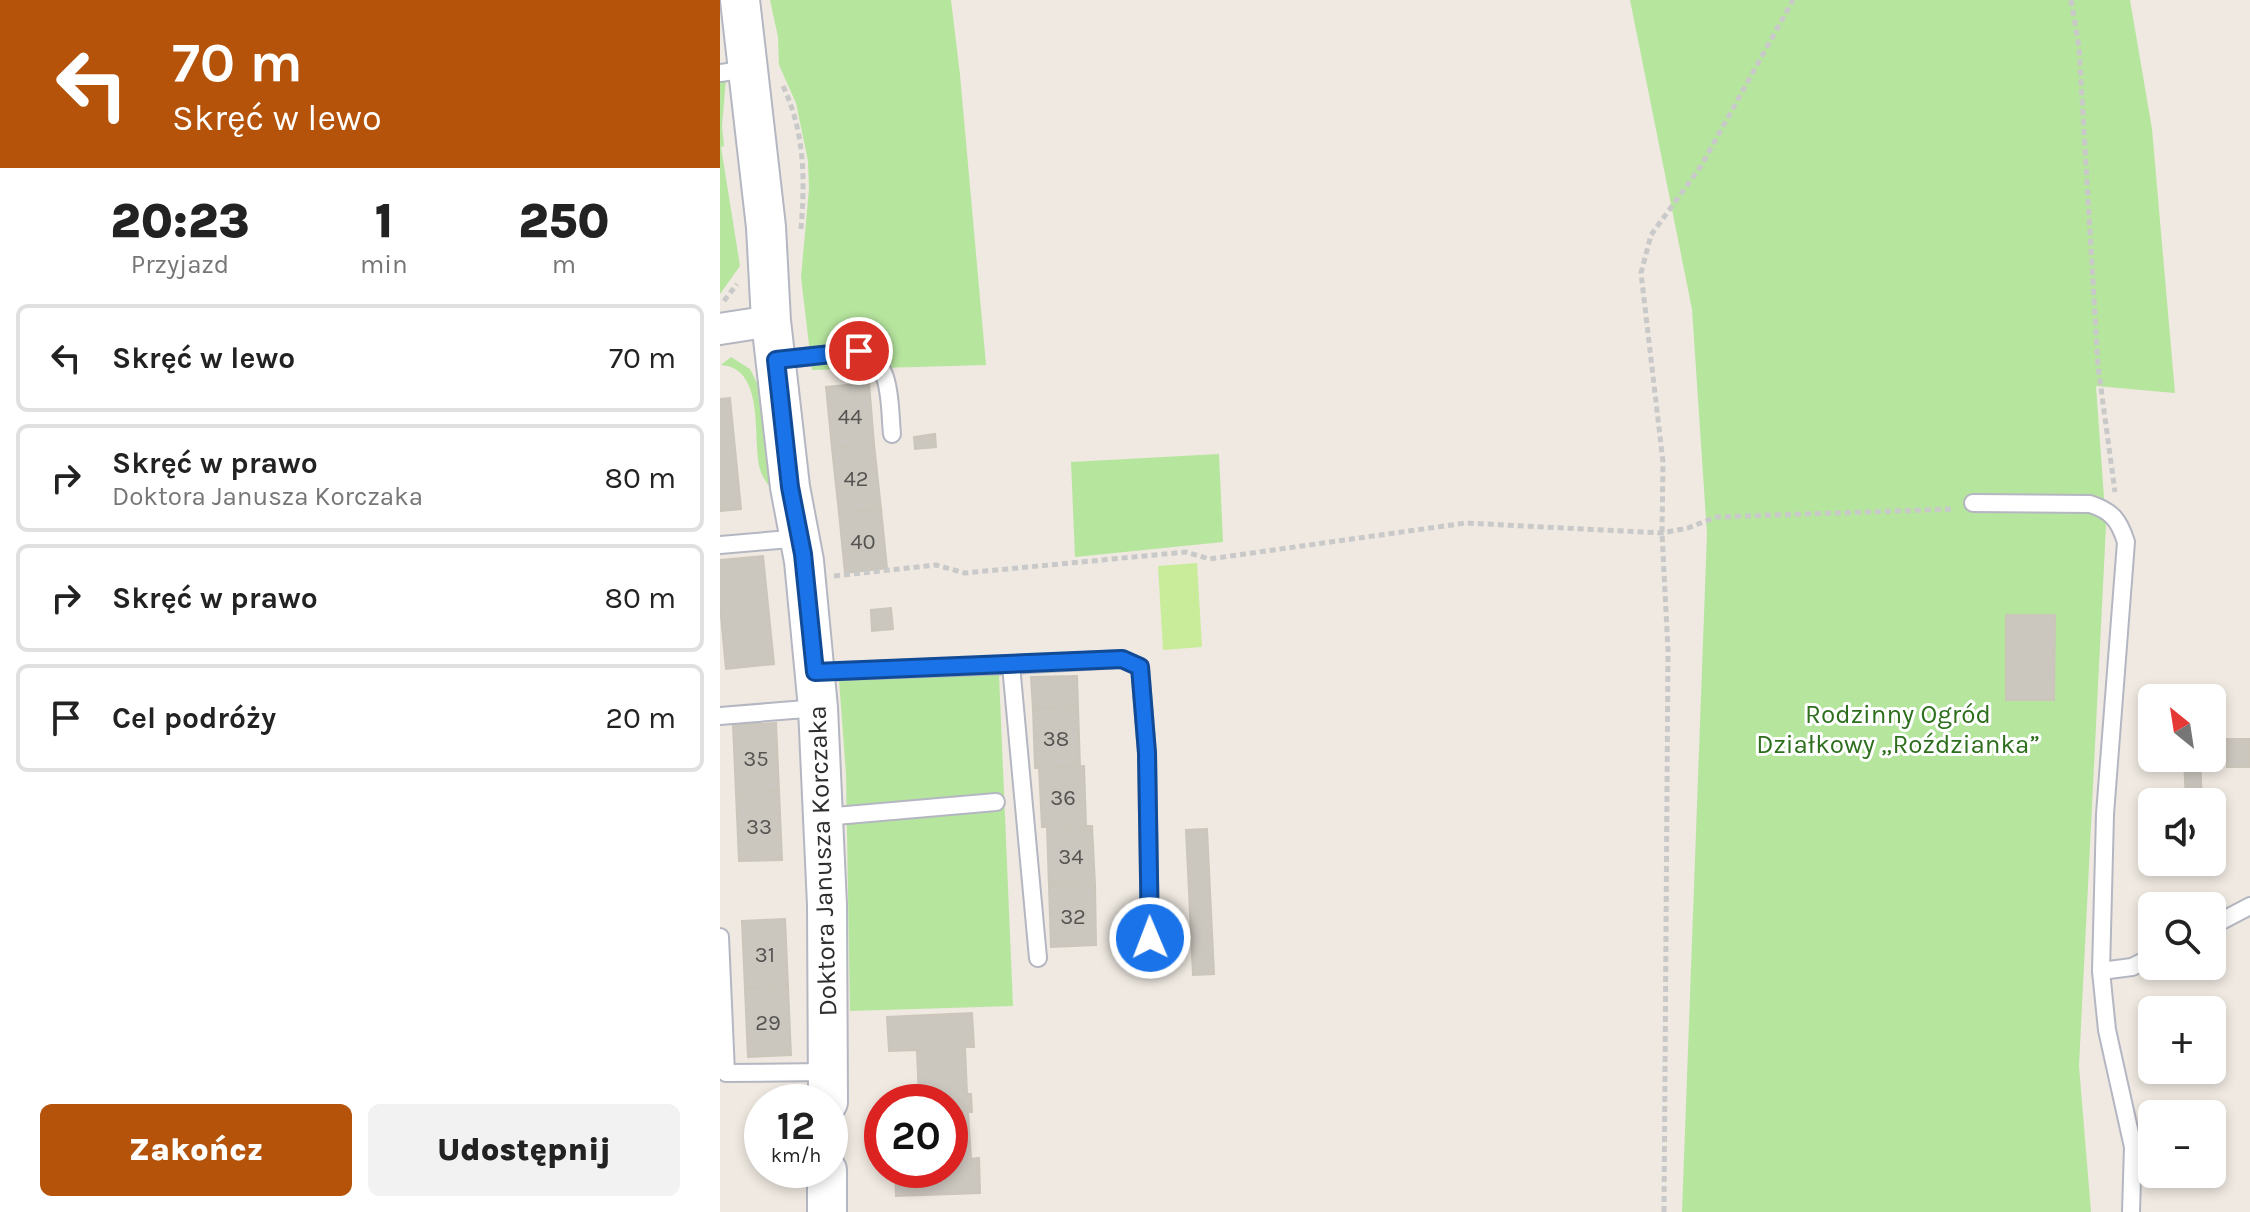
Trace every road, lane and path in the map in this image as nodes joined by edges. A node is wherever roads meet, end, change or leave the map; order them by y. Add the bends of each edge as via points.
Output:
1 (740, 0) edge
2 (1793, 0) edge
3 (2071, 0) edge
4 (734, 71) edge
5 (745, 280) dead end
6 (720, 307) edge
7 (771, 321) junction
8 (720, 329) edge
9 (776, 360) junction
10 (892, 434) dead end
11 (1973, 503) joint
12 (2112, 514) junction
13 (1662, 533) junction
14 (801, 538) junction
15 (720, 545) edge
16 (825, 577) dead end
17 (1011, 665) junction
18 (817, 690) junction
19 (720, 716) edge
20 (996, 802) dead end
21 (824, 817) junction
22 (2250, 906) edge
23 (2226, 919) edge
24 (720, 937) edge
25 (1150, 938) dead end
26 (1038, 958) dead end
27 (2138, 964) edge
28 (2101, 971) junction
29 (806, 1084) edge
30 (828, 1084) edge
31 (827, 1188) edge
32 (827, 1212) edge
33 (1664, 1212) edge
34 (2131, 1212) edge

1 - 4 street, Doktora Janusza Korczaka
2 - 13 path via 1701,166 1651,235 1641,273 1663,462
3 - 12 path via 2079,47 2098,366 2117,500
4 - 7 street, Doktora Janusza Korczaka via 766,227
5 - 6 path
7 - 8 street
7 - 9 street, Doktora Janusza Korczaka
9 - 10 lane via 871,354 887,382
9 - 14 street, Doktora Janusza Korczaka
11 - 12 lane via 2090,504
11 - 13 path via 1951,510 1716,517
12 - 28 lane via 2126,542 2105,814
13 - 16 path via 1466,523 1209,559 1186,552 965,573 936,565
13 - 33 path via 1668,650
14 - 15 lane
14 - 18 street, Doktora Janusza Korczaka
17 - 18 lane
17 - 25 lane via 1122,659 1140,667
17 - 26 lane
18 - 19 lane
18 - 21 street, Doktora Janusza Korczaka
20 - 21 lane
21 - 30 street, Doktora Janusza Korczaka
22 - 23 lane
24 - 29 lane via 726,1073
27 - 28 lane
28 - 34 lane via 2107,1030 2133,1147
31 - 32 street

